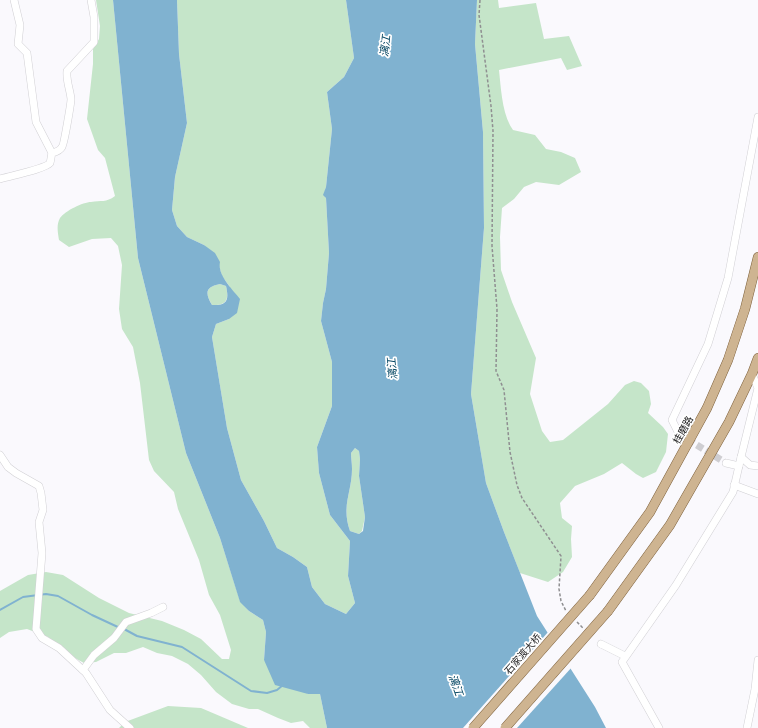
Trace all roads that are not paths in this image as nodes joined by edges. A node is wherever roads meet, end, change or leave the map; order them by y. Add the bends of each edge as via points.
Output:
1 (14, 0) edge
2 (91, 0) edge
3 (758, 117) edge
4 (52, 153) junction
5 (0, 179) edge
6 (758, 257) edge
7 (758, 358) edge
8 (752, 374) junction
9 (679, 434) tunnel mouth
10 (0, 455) edge
11 (741, 457) junction
12 (726, 463) tunnel mouth
13 (739, 466) junction
14 (758, 466) edge
15 (734, 485) junction
16 (758, 494) edge
17 (590, 595) joint
18 (163, 607) dead end
19 (601, 644) dead end
20 (625, 656) junction
21 (758, 660) edge
22 (83, 670) junction
23 (130, 728) edge
24 (473, 728) edge
25 (504, 728) edge
26 (659, 728) edge
27 (747, 728) edge

1 - 4 street via 20,25 18,44 27,53 36,122
2 - 4 street via 94,42 67,71 71,99 69,119 64,144 57,152
3 - 9 street via 728,278 708,344 672,420
4 - 5 street via 48,164
6 - 17 main road, 桂磨路 via 745,309 728,360 707,408 650,512
7 - 8 main road
8 - 11 street via 758,388
8 - 25 main road, bridge via 729,422 670,525 608,611
10 - 22 street via 16,474 39,486 41,493 43,510 39,522 42,553 36,629 42,638 59,648
11 - 13 street
11 - 14 street via 750,465
12 - 13 street
13 - 15 street
15 - 16 street
15 - 20 street via 733,492 676,585
17 - 24 main road, 石家渡大桥, bridge
18 - 22 street via 126,622
19 - 20 street
20 - 26 street via 622,662
21 - 27 street
22 - 23 street via 110,710

